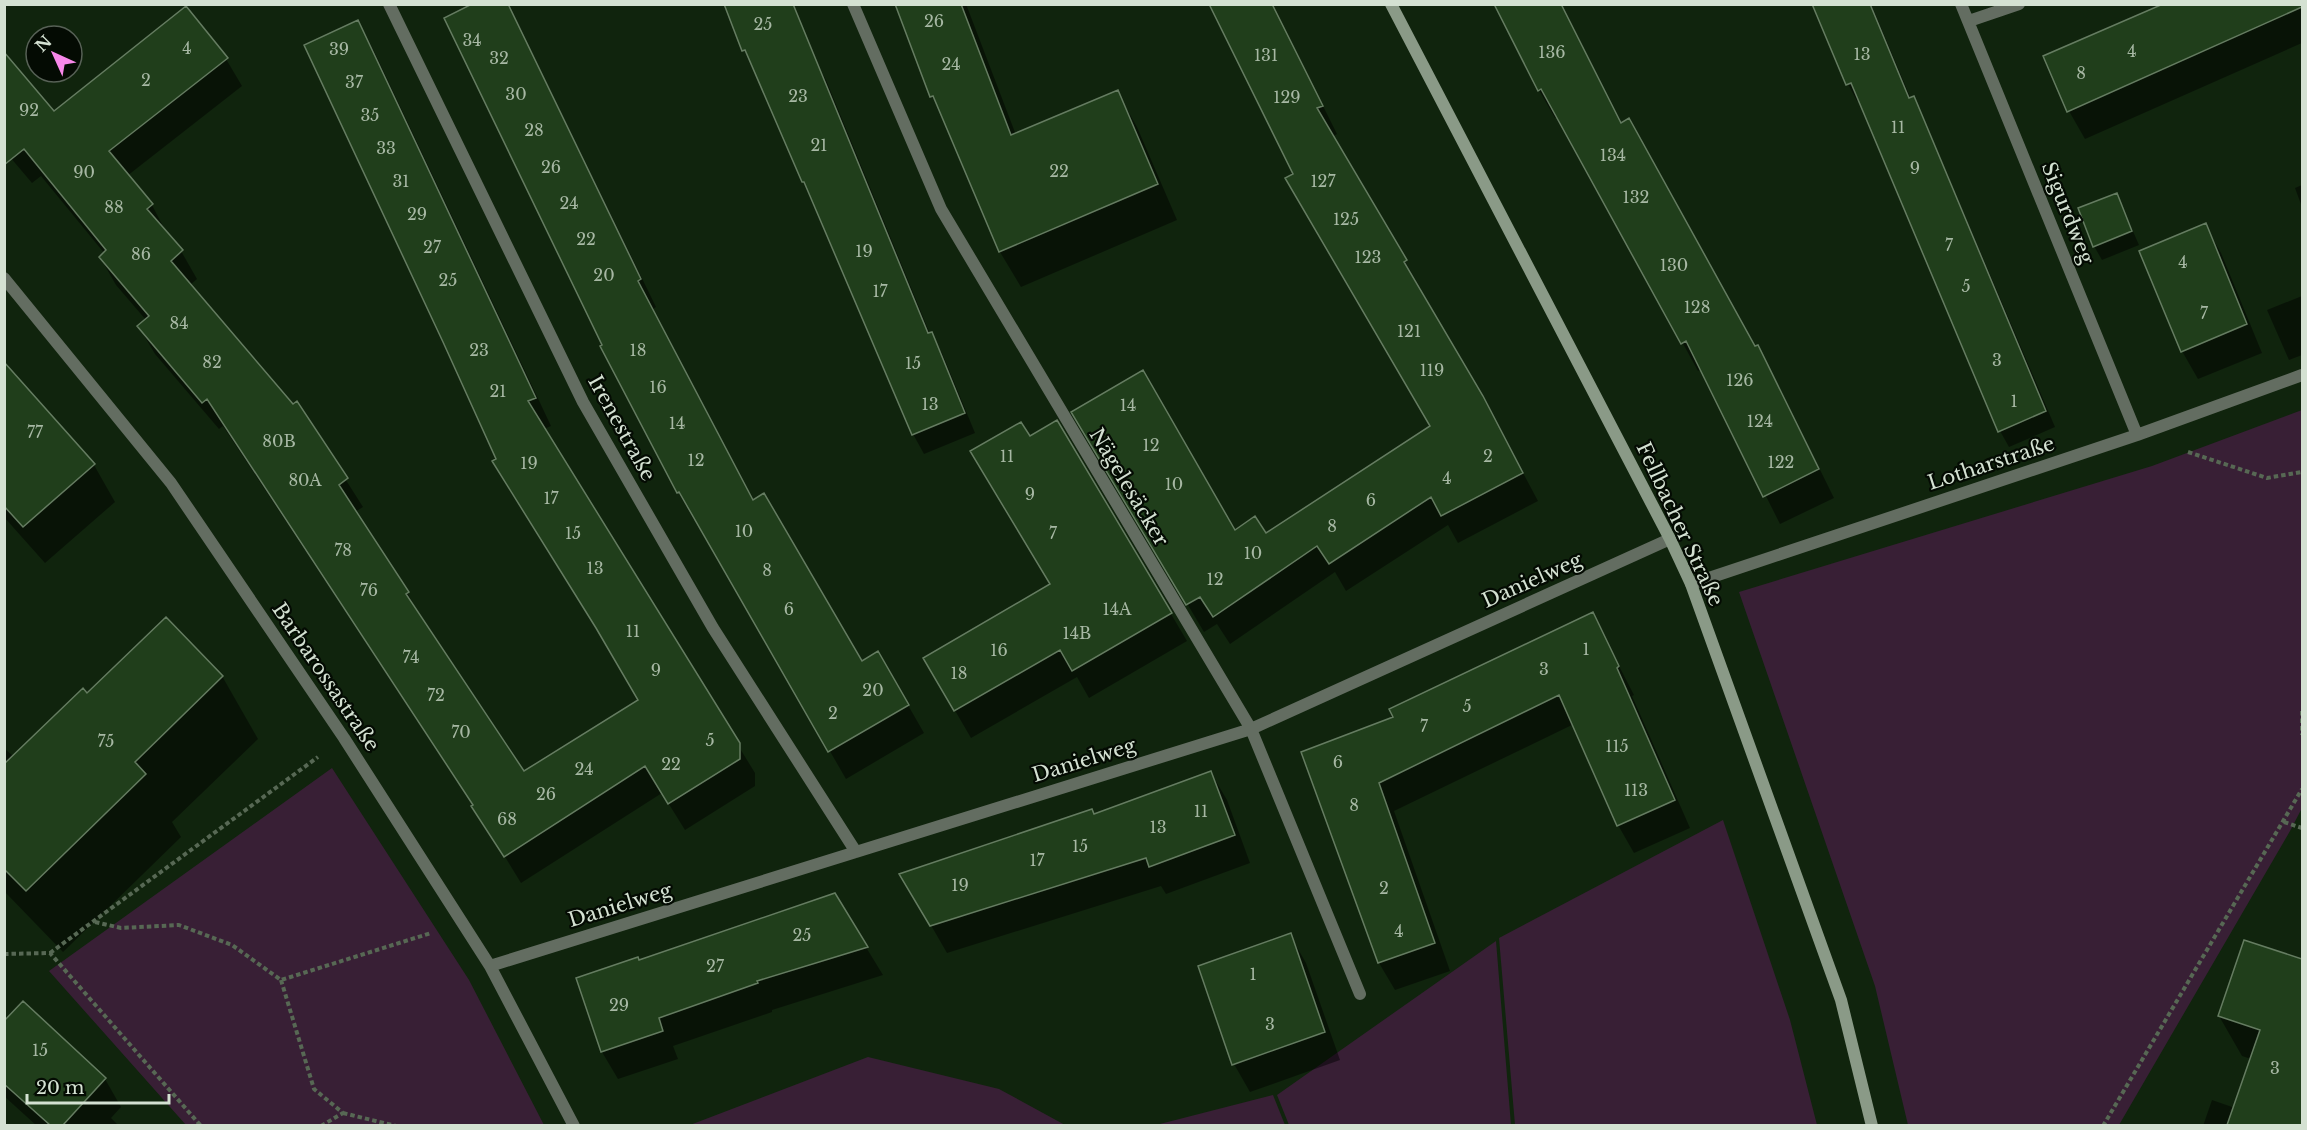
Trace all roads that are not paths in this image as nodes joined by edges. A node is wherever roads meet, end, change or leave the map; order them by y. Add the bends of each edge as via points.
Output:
1 (389, 4) edge
2 (853, 4) edge
3 (1391, 4) edge
4 (1961, 4) edge
5 (2019, 4) edge
6 (1969, 21) junction
7 (4, 278) edge
8 (2302, 375) edge
9 (2138, 435) junction
10 (1670, 539) junction
11 (1691, 584) junction
12 (1251, 729) junction
13 (856, 852) junction
14 (490, 966) junction
15 (1360, 994) dead end
16 (574, 1125) edge
17 (1872, 1125) edge

1 - 13 street, Irenestraße via 583,402 713,628
2 - 12 street, Nägelesäcker via 941,209
3 - 10 street, Fellbacher Straße
4 - 6 street, Sigurdweg
5 - 6 street
6 - 9 street, Sigurdweg
7 - 14 street, Barbarossastraße via 171,483 344,738
8 - 9 street, Lotharstraße
9 - 11 street, Lotharstraße
10 - 11 street, Fellbacher Straße
10 - 12 street, Danielweg
11 - 17 street, Fellbacher Straße via 1841,1000
12 - 13 street, Danielweg
12 - 15 street, Nägelesäcker
13 - 14 street, Danielweg
14 - 16 street, Barbarossastraße

